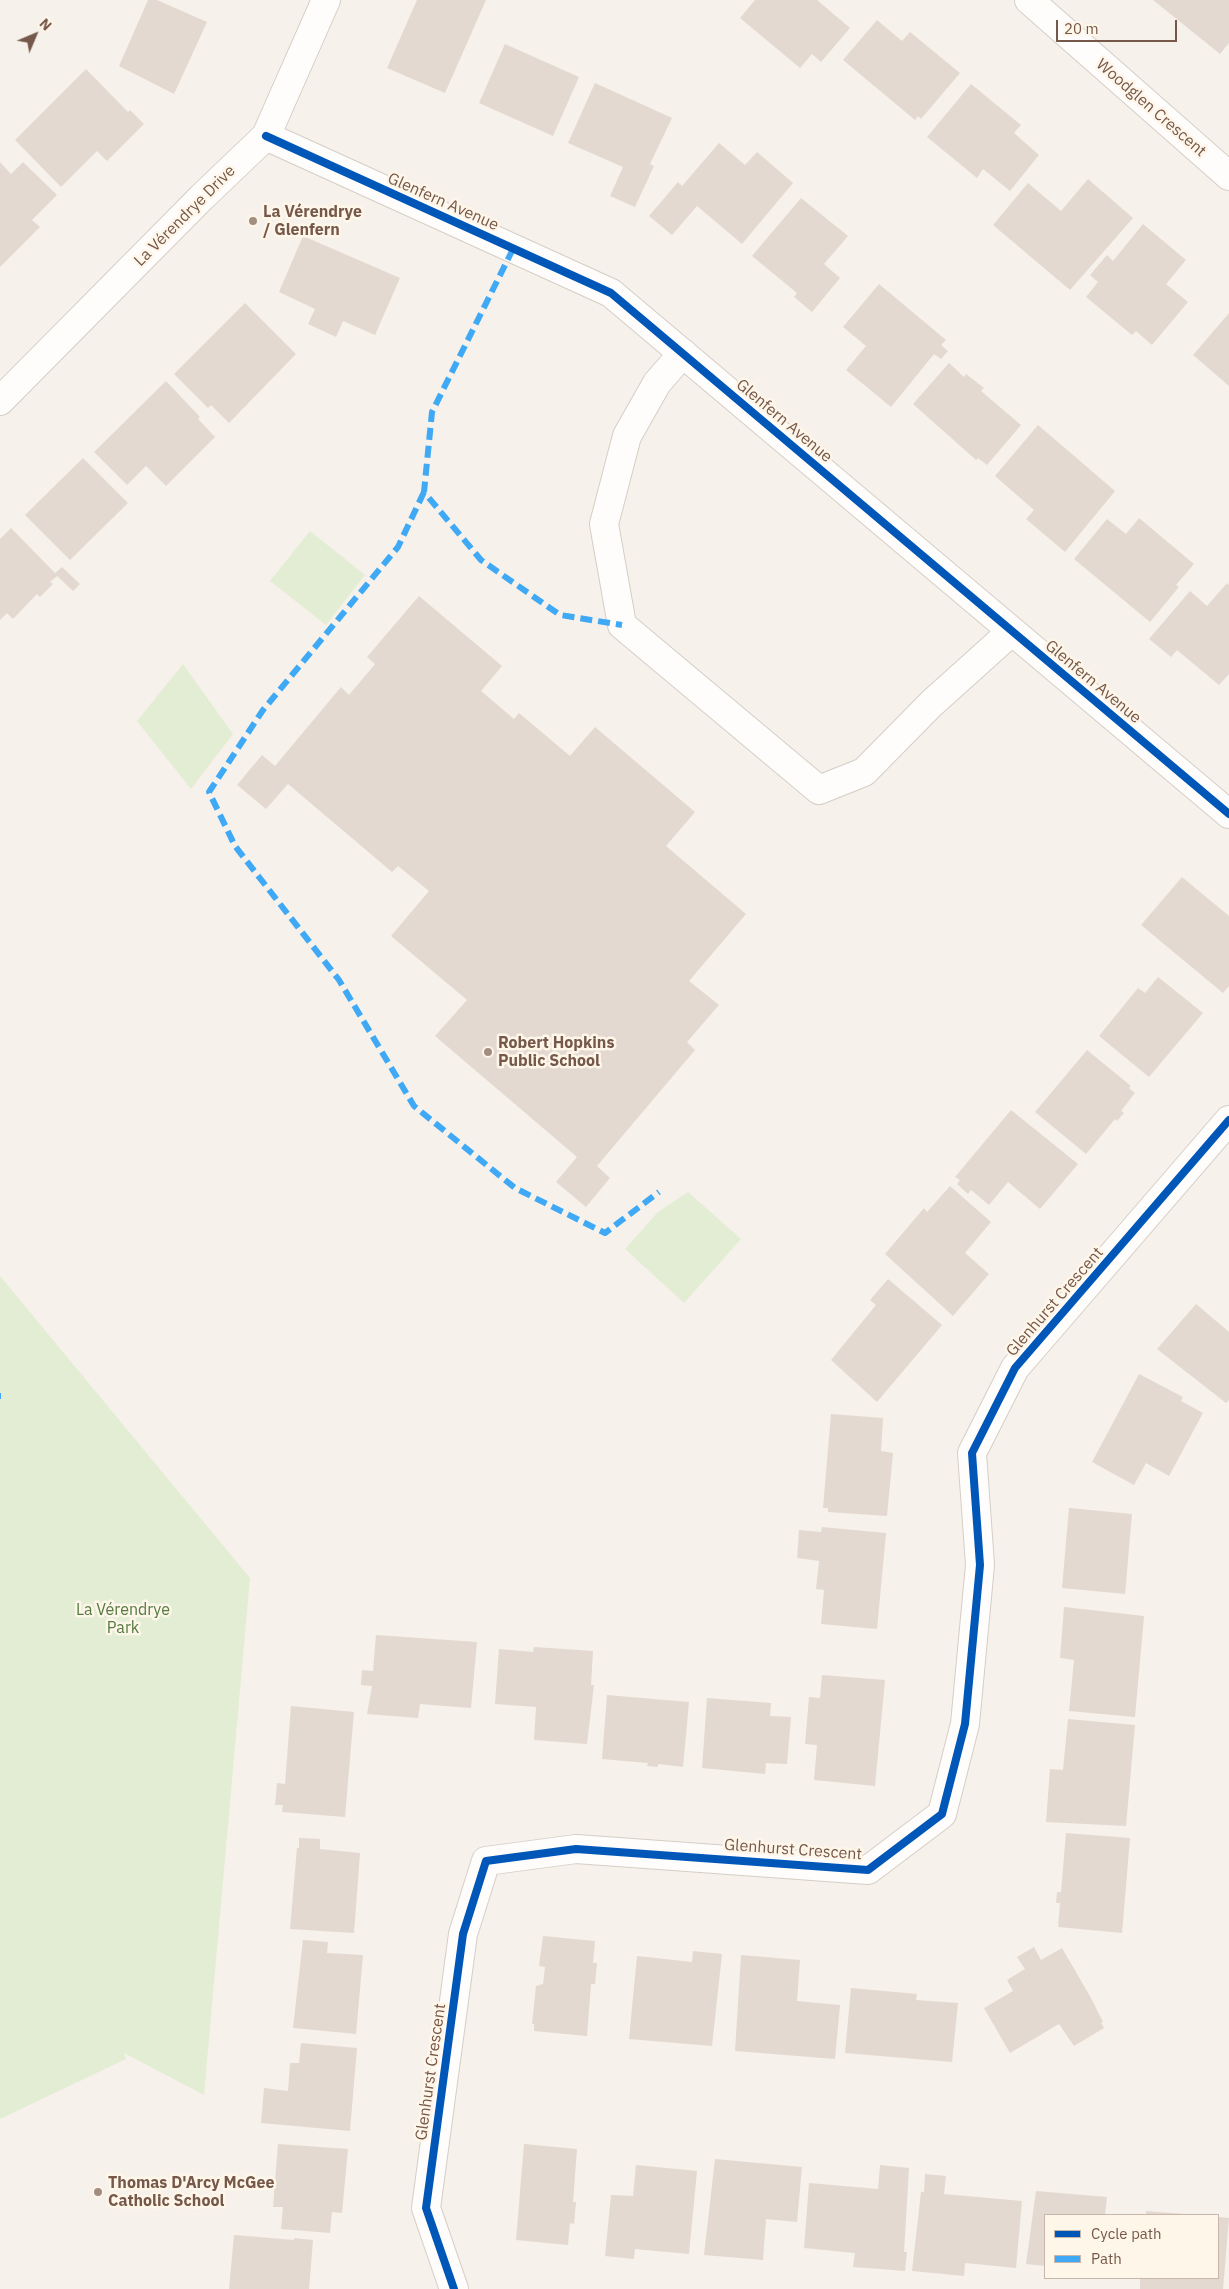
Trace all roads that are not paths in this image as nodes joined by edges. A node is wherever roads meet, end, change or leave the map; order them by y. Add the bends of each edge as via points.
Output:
1 (326, 0) edge
2 (1029, 0) edge
3 (266, 136) junction
4 (1229, 176) edge
5 (683, 353) junction
6 (0, 401) edge
7 (1011, 632) junction
8 (1229, 814) edge
9 (1229, 1120) edge
10 (454, 2289) edge

1 - 3 street, La Vérendrye Drive
2 - 4 street, Woodglen Crescent
3 - 5 street, Glenfern Avenue via 611,293
3 - 6 street, La Vérendrye Drive
5 - 7 street, Glenfern Avenue
5 - 7 street via 657,383 627,436 604,524 622,625 629,631 819,790 864,772 931,704
7 - 8 street, Glenfern Avenue
9 - 10 street, Glenhurst Crescent via 1016,1368 972,1454 980,1565 965,1724 942,1814 868,1870 576,1849 486,1861 463,1934 426,2208

